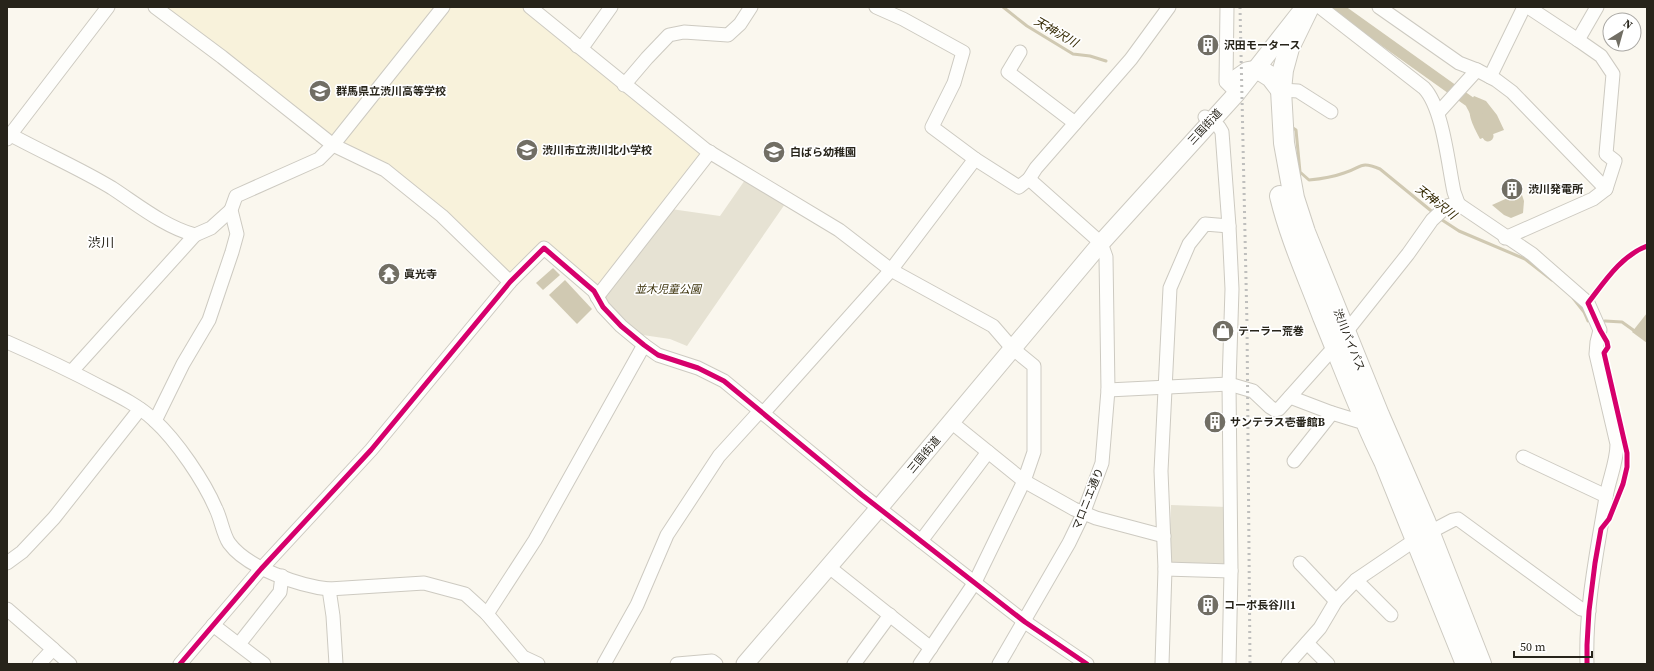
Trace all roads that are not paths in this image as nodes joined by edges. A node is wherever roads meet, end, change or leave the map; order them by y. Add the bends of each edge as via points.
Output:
1 (108, 7) edge
2 (155, 7) edge
3 (443, 7) edge
4 (530, 7) edge
5 (611, 7) edge
6 (751, 7) edge
7 (876, 7) edge
8 (1169, 7) edge
9 (1227, 7) edge
10 (1309, 7) edge
11 (1320, 7) edge
12 (1379, 7) edge
13 (1524, 7) edge
14 (1528, 7) edge
15 (1597, 7) edge
16 (1296, 10) edge
17 (1578, 40) junction
18 (577, 46) junction
19 (1020, 52) dead end
20 (1478, 70) junction
21 (1490, 77) junction
22 (624, 84) junction
23 (1251, 84) junction
24 (1272, 109) junction
25 (1331, 112) dead end
26 (1438, 113) junction
27 (1208, 119) junction
28 (1075, 123) junction
29 (9, 137) edge
30 (333, 145) junction
31 (710, 152) junction
32 (975, 159) junction
33 (1029, 179) junction
34 (1606, 189) junction
35 (1458, 203) junction
36 (231, 210) junction
37 (1229, 226) junction
38 (195, 235) junction
39 (1505, 238) junction
40 (1100, 243) junction
41 (891, 270) junction
42 (510, 282) junction
43 (597, 297) junction
44 (1341, 340) junction
45 (7, 342) edge
46 (644, 345) junction
47 (1012, 348) junction
48 (72, 371) junction
49 (1229, 384) junction
50 (1165, 387) junction
51 (1108, 390) junction
52 (1290, 397) junction
53 (140, 409) junction
54 (760, 411) junction
55 (1332, 414) junction
56 (1372, 417) junction
57 (155, 421) junction
58 (951, 422) junction
59 (988, 452) junction
60 (1523, 457) dead end
61 (1294, 461) dead end
62 (1024, 481) junction
63 (1606, 496) junction
64 (879, 508) junction
65 (1083, 514) junction
66 (1164, 536) junction
67 (1422, 536) junction
68 (921, 541) junction
69 (7, 563) edge
70 (1300, 563) dead end
71 (830, 567) junction
72 (261, 569) junction
73 (1165, 569) junction
74 (1231, 571) junction
75 (282, 576) junction
76 (1356, 580) junction
77 (975, 582) junction
78 (329, 589) junction
79 (1336, 601) junction
80 (7, 609) edge
81 (1589, 611) junction
82 (487, 614) junction
83 (890, 615) junction
84 (1391, 615) dead end
85 (1025, 622) junction
86 (213, 625) junction
87 (1307, 643) junction
88 (239, 644) junction
89 (931, 648) junction
90 (53, 649) junction
91 (39, 664) edge
92 (70, 664) edge
93 (180, 664) edge
94 (264, 664) edge
95 (336, 664) edge
96 (538, 664) edge
97 (604, 664) edge
98 (677, 664) edge
99 (716, 664) edge
100 (745, 664) edge
101 (854, 664) edge
102 (920, 664) edge
103 (999, 664) edge
104 (1087, 664) edge
105 (1162, 664) edge
106 (1229, 664) edge
107 (1288, 664) edge
108 (1328, 664) edge
109 (1466, 664) edge
110 (1481, 664) edge
111 (1587, 664) edge

1 - 29 street
2 - 30 street
3 - 30 street
4 - 18 street
5 - 18 street via 584,45
6 - 22 street via 740,24 728,35 684,32 669,35
7 - 32 street via 963,52 954,83 932,127
8 - 28 street via 1131,59
9 - 23 street via 1226,82
10 - 23 highway, 渋川バイパス via 1289,48 1283,70
11 - 26 street via 1424,88 1431,95
12 - 20 street via 1459,63
13 - 21 street
14 - 17 street
15 - 17 street
16 - 23 main road, 三国街道
16 - 23 highway, 渋川バイパス via 1274,56
17 - 34 street via 1600,56 1613,74 1606,154 1615,161
18 - 22 street
19 - 28 street via 1008,72
20 - 21 street
20 - 26 street
21 - 34 street via 1512,92
22 - 31 street
23 - 24 highway, 渋川バイパス
23 - 24 highway via 1249,83 1259,84 1266,91
23 - 25 street via 1298,92
23 - 27 main road, 三国街道
23 - 44 highway, 渋川バイパス via 1284,143 1294,198
24 - 44 highway, 渋川バイパス via 1278,182 1287,224
26 - 35 street
27 - 37 street via 1222,132
27 - 40 main road, 三国街道 via 1142,187
28 - 33 street
29 - 38 street via 112,188 184,232
30 - 36 street via 319,158 236,196
30 - 42 street via 385,170 442,216
31 - 41 street via 839,230
31 - 43 street
32 - 33 street via 1019,187
32 - 41 street
33 - 40 street
34 - 39 street via 1593,200
35 - 39 street
35 - 44 street via 1447,206 1435,217
36 - 38 street via 211,228
36 - 57 street via 237,234 209,320 183,364
37 - 49 street via 1232,290
37 - 50 street via 1205,224 1189,244 1170,288
38 - 48 street
39 - 63 street via 1532,254 1588,303 1600,330 1596,354 1617,444 1617,454
40 - 47 main road, 三国街道
40 - 51 street, マロニエ通り via 1106,257
41 - 47 street via 993,326
41 - 54 street via 766,410
42 - 43 street via 544,248 594,291
42 - 72 street via 371,450
43 - 46 street via 620,326
44 - 52 street
44 - 56 highway, 渋川バイパス
45 - 48 street
46 - 54 street via 658,355 698,368 724,381
46 - 82 street via 535,540
47 - 58 main road, 三国街道
47 - 62 street via 1034,366 1034,452
48 - 53 street
49 - 50 street
49 - 52 street via 1253,391 1275,410
49 - 74 street
50 - 51 street
50 - 66 street via 1162,471
51 - 65 street, マロニエ通り via 1102,463
52 - 55 street
53 - 57 street
53 - 69 street via 54,518 22,552
54 - 64 street
54 - 97 street via 719,456 667,534 637,605
55 - 56 street via 1358,421
55 - 61 street
56 - 67 highway, 渋川バイパス via 1384,461
57 - 72 street via 205,486 229,543
58 - 59 street
58 - 64 main road, 三国街道
59 - 62 street
59 - 68 street
60 - 63 street
62 - 65 street
62 - 77 street
63 - 81 street
64 - 68 street
64 - 71 main road, 三国街道
65 - 66 street
65 - 85 street, マロニエ通り via 1070,543
66 - 73 street
67 - 76 street
67 - 81 street via 1458,519 1581,609
67 - 109 highway, 渋川バイパス
67 - 110 highway, 渋川バイパス
68 - 77 street
70 - 79 street
71 - 83 street
71 - 100 main road, 三国街道
72 - 75 street
72 - 86 street
73 - 74 street
73 - 105 street
74 - 106 street
75 - 78 street via 315,588
75 - 88 street via 280,592
76 - 79 street
76 - 84 street
77 - 85 street
77 - 89 street
78 - 82 street via 424,583 466,594
78 - 95 street
79 - 87 street via 1320,628
80 - 90 street
81 - 111 street
82 - 96 street via 523,657
83 - 89 street
83 - 101 street
85 - 103 street, マロニエ通り
85 - 104 street
86 - 88 street
86 - 93 street
87 - 107 street
87 - 108 street
88 - 94 street
89 - 102 street
90 - 91 street
90 - 92 street
98 - 99 street via 712,661

